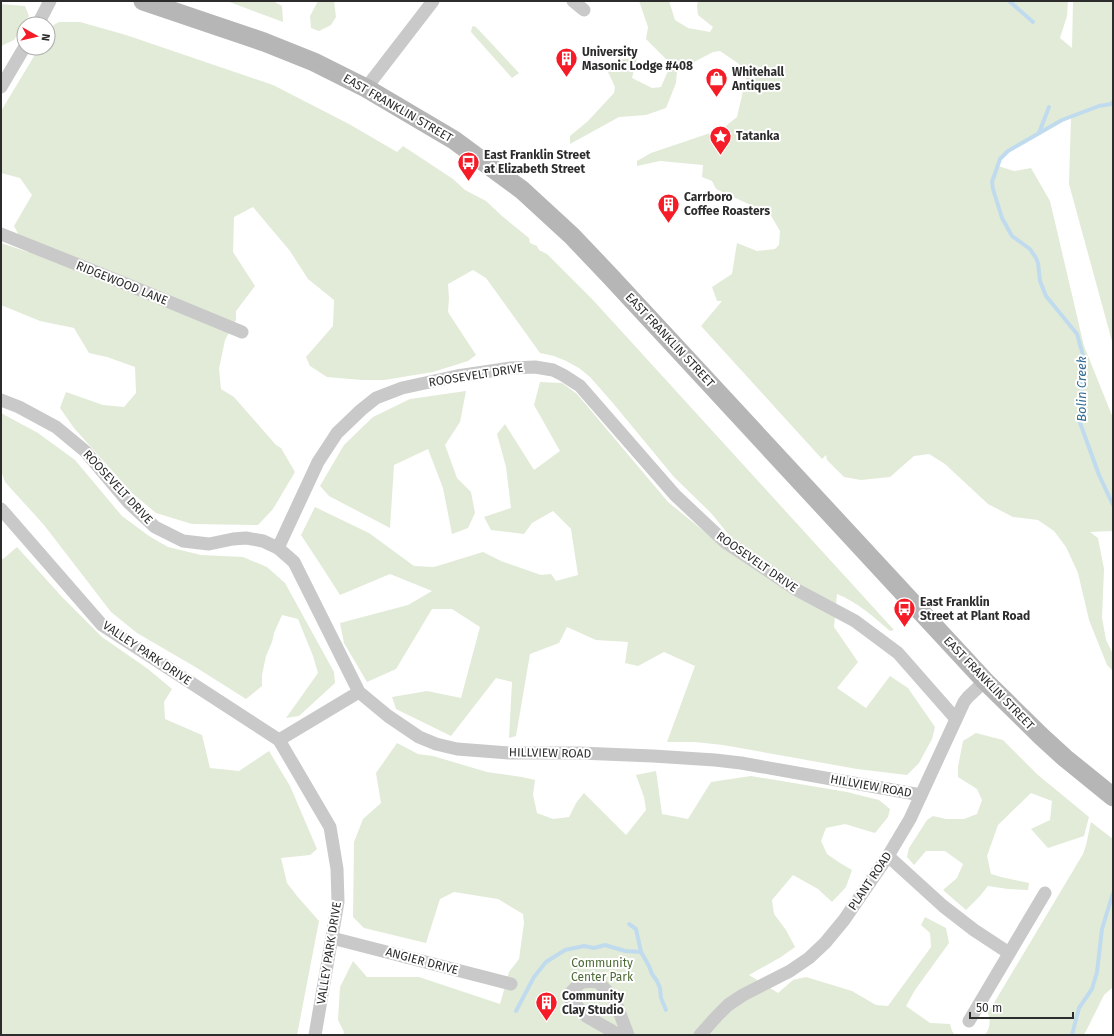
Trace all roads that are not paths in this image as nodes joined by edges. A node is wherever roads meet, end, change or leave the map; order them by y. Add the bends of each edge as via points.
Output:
1 (50, 1) edge
2 (143, 1) edge
3 (433, 1) edge
4 (573, 1) edge
5 (584, 10) dead end
6 (43, 16) edge
7 (19, 56) edge
8 (1, 87) edge
9 (366, 88) junction
10 (1, 234) edge
11 (242, 332) dead end
12 (1, 400) edge
13 (1, 509) edge
14 (278, 548) junction
15 (986, 681) junction
16 (359, 692) junction
17 (956, 719) junction
18 (279, 740) junction
19 (1109, 794) edge
20 (921, 795) junction
21 (888, 856) junction
22 (1045, 893) dead end
23 (332, 938) junction
24 (1009, 953) junction
25 (511, 984) dead end
26 (969, 1020) dead end
27 (315, 1035) edge
28 (619, 1035) edge
29 (628, 1035) edge
30 (700, 1035) edge

1 - 6 street
2 - 9 main road, EAST FRANKLIN STREET via 264,42 314,62
3 - 9 street
4 - 5 street
7 - 8 street
9 - 15 main road, EAST FRANKLIN STREET via 460,144 522,190 572,236
10 - 11 street, RIDGEWOOD LANE
12 - 14 street, ROOSEVELT DRIVE via 56,427 85,451 129,503 155,527 183,541 209,544 246,538 263,541
13 - 18 street, VALLEY PARK DRIVE via 102,625
14 - 16 street, HILLVIEW ROAD via 294,562
14 - 17 street, ROOSEVELT DRIVE via 318,462 333,439 376,398 402,388 457,376 511,368 535,367 552,370 580,386 675,495 725,542 797,590 855,621 892,649
15 - 17 street, PLANT ROAD via 968,697
15 - 19 main road, EAST FRANKLIN STREET via 1042,737
16 - 18 street
16 - 20 street, HILLVIEW ROAD via 419,737 457,749 715,760
17 - 20 street, PLANT ROAD
18 - 23 street, VALLEY PARK DRIVE via 330,827 338,902
20 - 21 street, PLANT ROAD
21 - 24 street via 943,906
21 - 30 street, PLANT ROAD via 844,920 820,948 790,971 728,1005
22 - 24 street
23 - 25 street, ANGIER DRIVE
23 - 27 street, VALLEY PARK DRIVE
24 - 26 street
28 - 29 street via 586,1016 568,996 579,984 587,981 598,982 614,998

